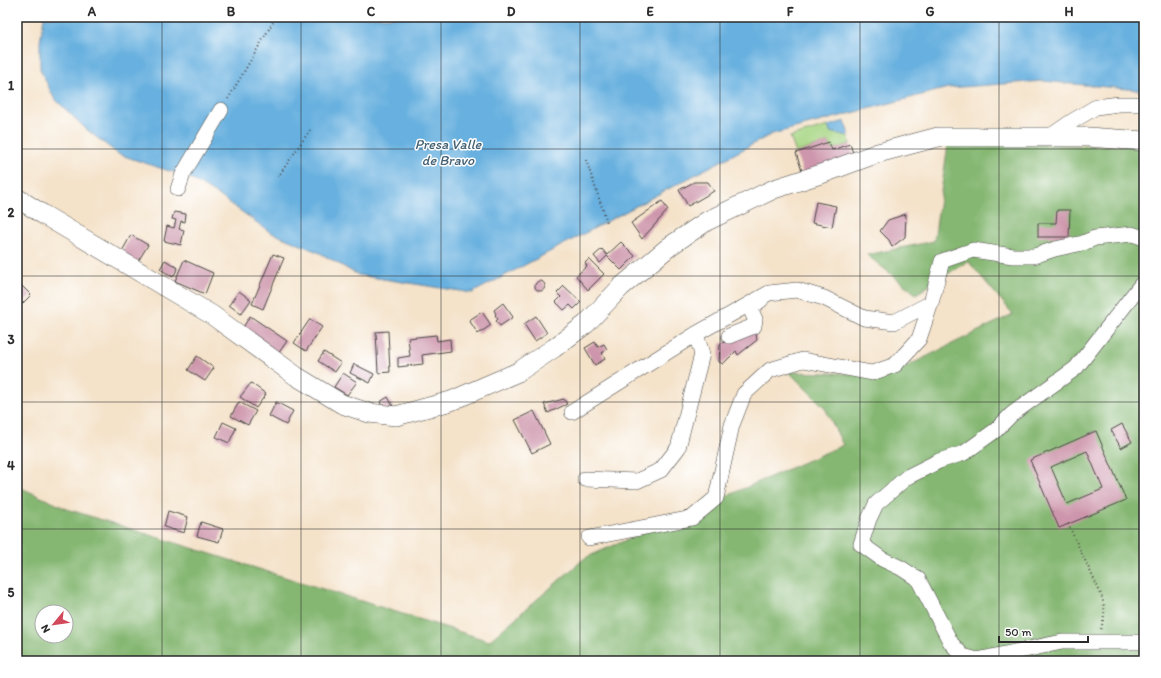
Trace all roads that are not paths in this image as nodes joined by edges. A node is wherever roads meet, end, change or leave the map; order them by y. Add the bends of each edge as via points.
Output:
1 (1144, 104) edge
2 (221, 110) road end
3 (1048, 138) junction
4 (1144, 141) edge
5 (178, 189) dead end
6 (17, 198) edge
7 (1144, 238) edge
8 (1144, 281) edge
9 (769, 293) junction
10 (931, 304) junction
11 (696, 334) junction
12 (729, 336) dead end
13 (572, 412) dead end
14 (585, 480) dead end
15 (588, 538) dead end
16 (1144, 642) edge

1 - 3 street via 1096,107
2 - 5 street via 183,174
3 - 4 main road via 1088,137
3 - 6 main road via 938,137 878,153 774,189 707,221 670,246 621,287 586,324 518,372 451,401 396,416 369,414 342,404 296,376 212,315
7 - 10 street via 1132,234 1095,238 1034,256 1013,256 973,250 942,261
8 - 16 street via 1076,368 1012,414 996,430 964,454 939,461 907,477 876,504 861,544 918,579 951,643 962,656 978,660 1062,642
9 - 10 street via 797,290 824,298 864,318 894,322
9 - 11 street
9 - 12 street via 750,308 755,319 754,326
10 - 15 street via 919,339 895,365 872,373 804,360 770,370 744,394 732,425 716,498 692,518
11 - 13 street
11 - 14 street via 702,354 678,448 661,470 637,481

